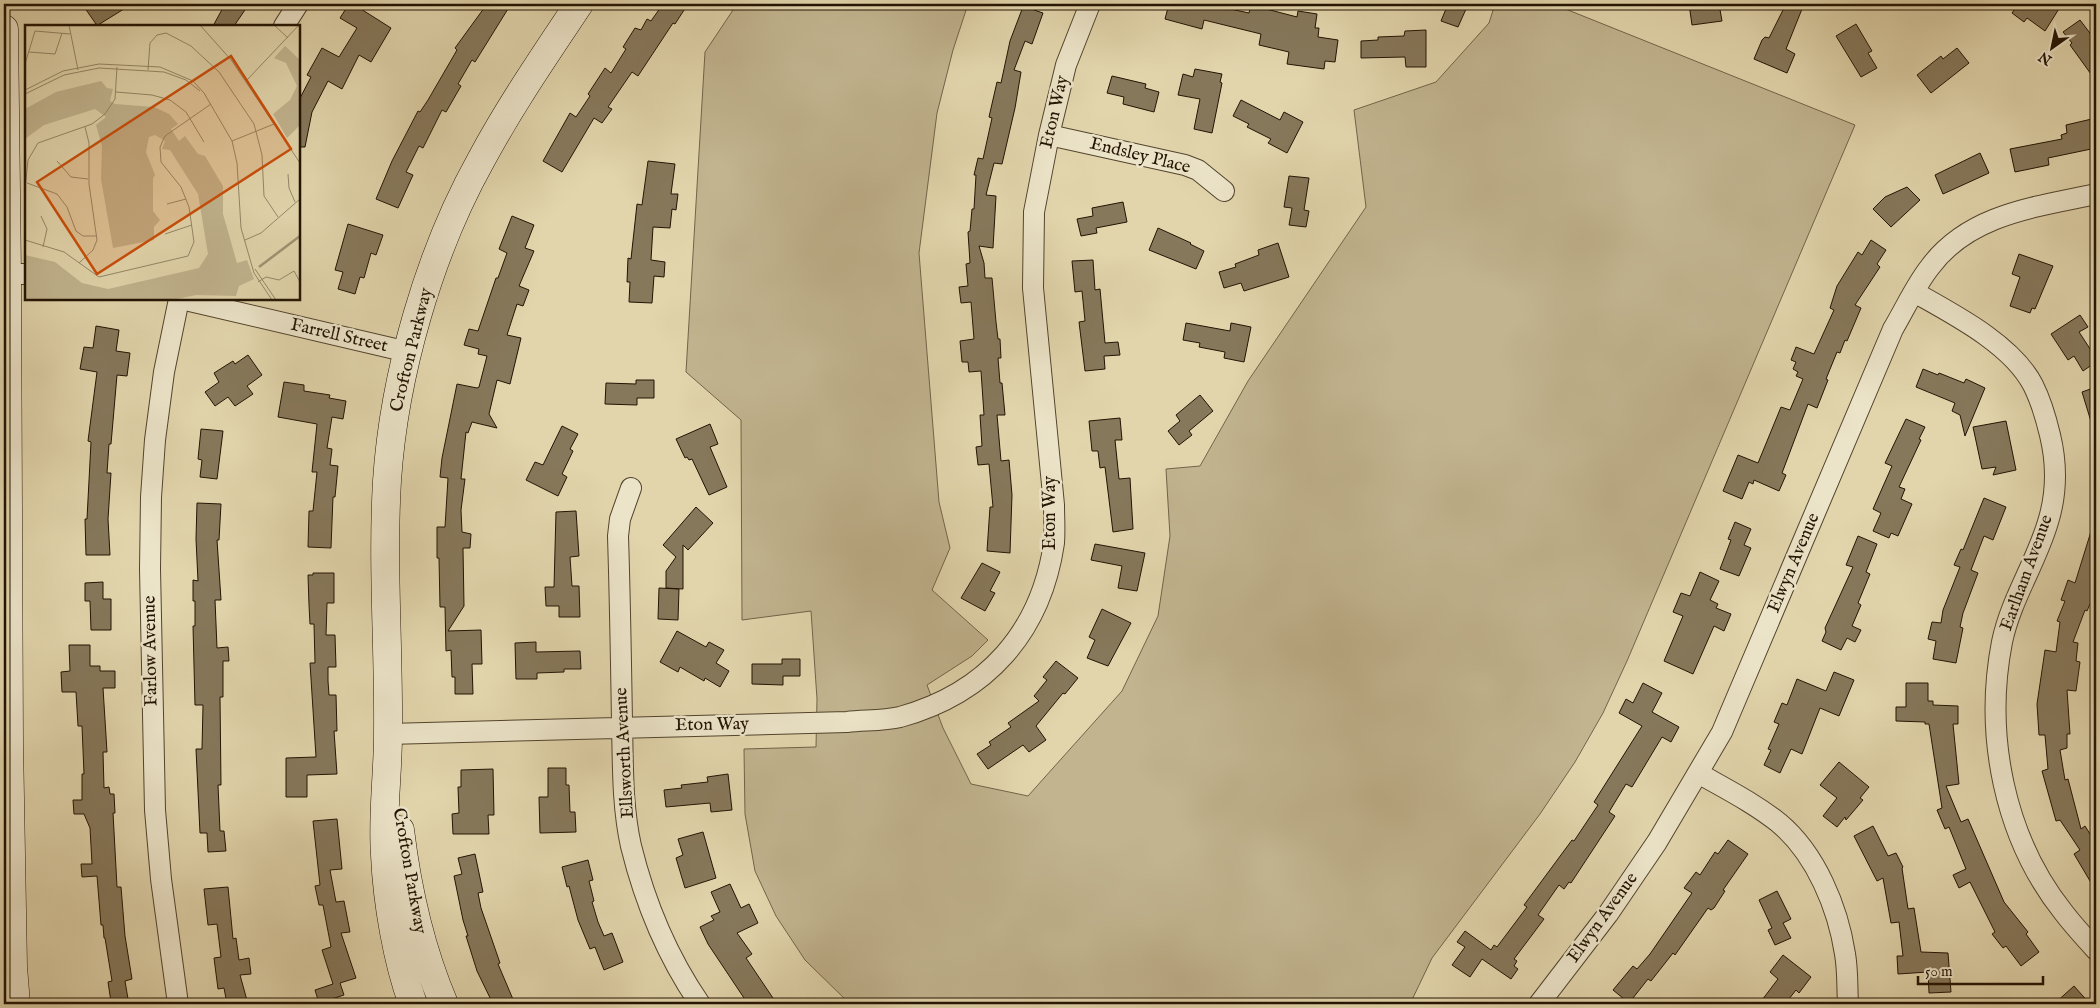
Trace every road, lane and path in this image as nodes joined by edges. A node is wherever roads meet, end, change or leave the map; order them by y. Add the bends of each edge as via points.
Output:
1 (298, 4) edge
2 (579, 4) edge
3 (1090, 4) edge
4 (285, 25) edge
5 (4, 30) edge
6 (1049, 135) junction
7 (1224, 190) dead end
8 (2096, 194) edge
9 (17, 274) edge
10 (1914, 292) junction
11 (180, 300) edge
12 (184, 300) edge
13 (408, 352) junction
14 (631, 488) dead end
15 (623, 727) junction
16 (388, 734) junction
17 (6, 744) edge
18 (1698, 773) junction
19 (2096, 950) edge
20 (16, 1004) edge
21 (178, 1004) edge
22 (414, 1004) edge
23 (444, 1004) edge
24 (700, 1004) edge
25 (1538, 1004) edge
26 (1848, 1004) edge

1 - 4 street
2 - 13 street, Crofton Parkway via 515,100 477,166 450,222
3 - 6 street, Eton Way via 1066,65
5 - 9 street
6 - 7 street, Endsley Place via 1185,165 1198,170
6 - 15 street, Eton Way via 1034,212 1032,251 1054,505 1054,540 1048,575 1038,603 1018,639 993,668 964,689 935,705 898,717 847,722
8 - 10 street, Elwyn Avenue via 2014,212 1982,224 1951,243 1930,266
9 - 17 street
10 - 18 street, Elwyn Avenue via 1893,329 1722,732
10 - 19 street, Earlham Avenue via 1969,323 1996,344 2032,383 2044,411 2056,467 2054,496 2048,522 2020,586 2003,640 1998,666 1996,734 2000,771 2022,842 2040,878 2063,912
11 - 21 street, Farlow Avenue via 164,372 155,440 150,569 155,810
12 - 13 street, Farrell Street
13 - 16 street, Crofton Parkway via 387,479
14 - 15 street, Ellsworth Avenue via 620,519 618,536
15 - 16 street, Eton Way
15 - 24 street, Ellsworth Avenue via 625,800 631,844 642,885 659,933
16 - 22 street, Crofton Parkway via 384,853 393,926
16 - 23 street, Crofton Parkway via 402,853 420,934
17 - 20 street
18 - 25 street, Elwyn Avenue via 1657,842 1608,914
18 - 26 street via 1757,807 1781,825 1802,848 1830,900 1841,932 1846,956

